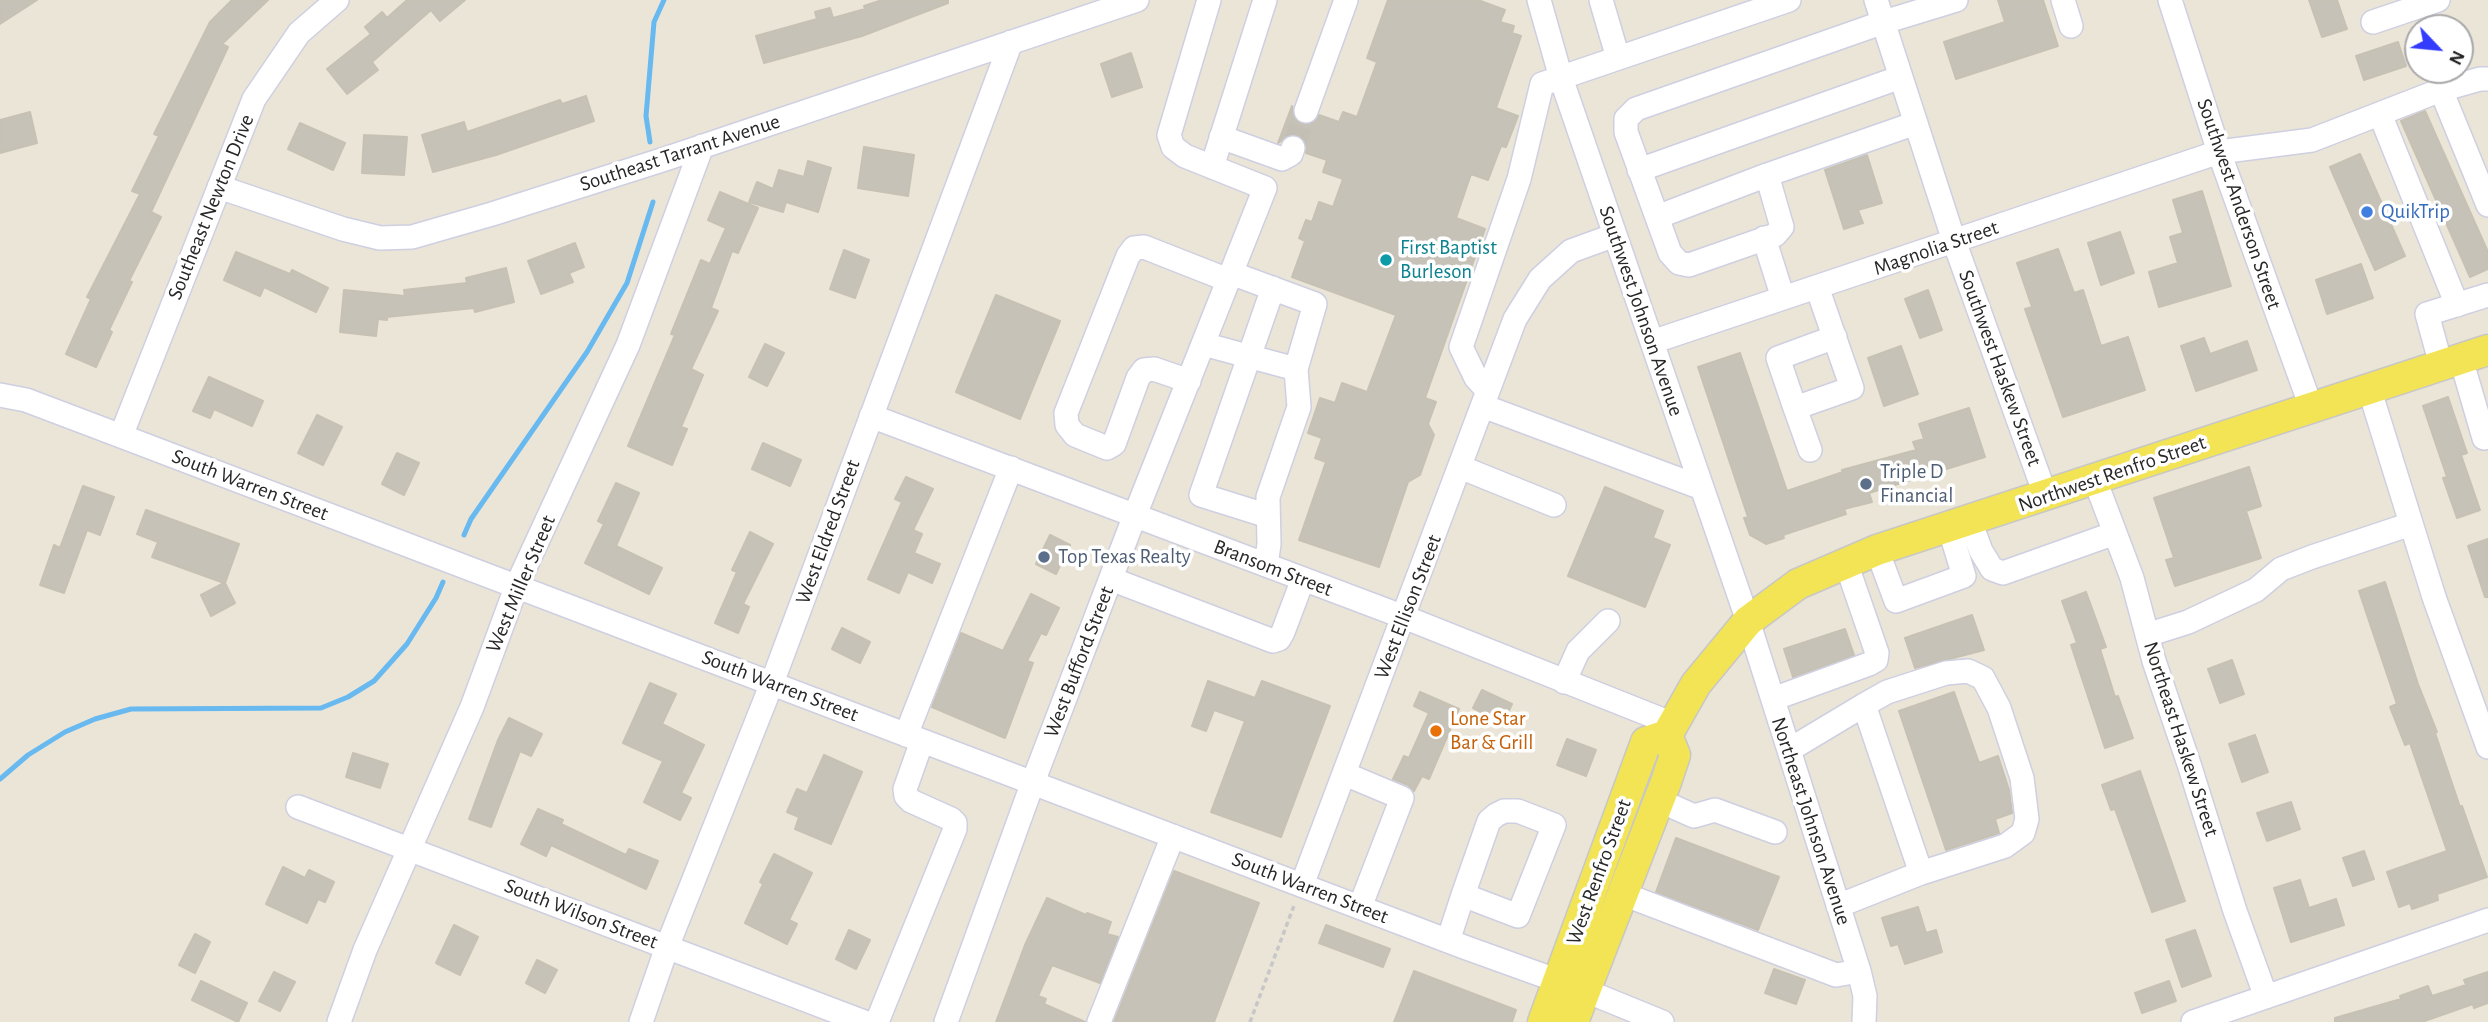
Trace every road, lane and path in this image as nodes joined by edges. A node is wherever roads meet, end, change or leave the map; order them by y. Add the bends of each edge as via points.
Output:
1 (337, 0) edge
2 (1137, 0) edge
3 (1209, 0) edge
4 (1265, 0) edge
5 (1346, 0) edge
6 (1539, 0) edge
7 (1601, 0) edge
8 (1789, 0) edge
9 (1876, 0) edge
10 (1956, 0) edge
11 (2063, 0) edge
12 (2170, 0) edge
13 (2438, 0) edge
14 (1884, 22) junction
15 (2373, 22) dead end
16 (2071, 26) dead end
17 (1011, 41) junction
18 (1618, 58) junction
19 (2485, 74) edge
20 (1901, 76) junction
21 (1561, 78) junction
22 (2441, 90) junction
23 (1306, 111) tunnel mouth
24 (2380, 114) junction
25 (1916, 123) junction
26 (1221, 137) junction
27 (702, 146) junction
28 (1293, 148) dead end
29 (2219, 152) junction
30 (1212, 167) junction
31 (1639, 170) junction
32 (1767, 175) junction
33 (219, 187) junction
34 (2488, 205) edge
35 (1657, 217) junction
36 (1615, 235) junction
37 (1764, 238) junction
38 (1954, 241) junction
39 (1230, 277) junction
40 (1817, 287) junction
41 (1272, 288) junction
42 (2488, 295) edge
43 (1783, 299) junction
44 (2457, 304) junction
45 (1835, 337) junction
46 (1652, 342) junction
47 (1203, 344) junction
48 (1248, 356) junction
49 (2463, 358) edge
50 (1296, 369) junction
51 (1188, 381) junction
52 (2369, 388) junction
53 (0, 395) edge
54 (1485, 398) junction
55 (2311, 407) junction
56 (1795, 408) junction
57 (871, 416) junction
58 (121, 436) junction
59 (2488, 436) edge
60 (1811, 450) dead end
61 (1460, 467) junction
62 (1011, 468) junction
63 (2095, 480) junction
64 (1702, 488) junction
65 (2046, 497) junction
66 (1554, 505) dead end
67 (1135, 516) junction
68 (1268, 516) junction
69 (1960, 524) junction
70 (2412, 524) junction
71 (2115, 533) junction
72 (1877, 550) junction
73 (1846, 563) junction
74 (1266, 565) junction
75 (1111, 579) junction
76 (1303, 579) junction
77 (517, 585) junction
78 (1404, 617) junction
79 (1608, 621) dead end
80 (1748, 621) junction
81 (2147, 635) junction
82 (1564, 682) junction
83 (772, 683) junction
84 (1773, 699) junction
85 (1864, 705) junction
86 (1670, 730) junction
87 (914, 738) junction
88 (2488, 747) edge
89 (1789, 750) junction
90 (1345, 774) junction
91 (1033, 782) junction
92 (1658, 800) junction
93 (298, 807) dead end
94 (1775, 832) dead end
95 (1173, 836) junction
96 (409, 849) junction
97 (1921, 873) junction
98 (1302, 885) junction
99 (1623, 894) junction
100 (1464, 895) junction
101 (1838, 906) junction
102 (1360, 907) junction
103 (2488, 920) edge
104 (1448, 941) junction
105 (667, 947) junction
106 (1859, 971) junction
107 (1573, 986) junction
108 (2266, 997) junction
109 (339, 1022) edge
110 (641, 1022) edge
111 (864, 1022) edge
112 (877, 1022) edge
113 (946, 1022) edge
114 (1099, 1022) edge
115 (1250, 1022) edge
116 (1543, 1022) edge
117 (1573, 1022) edge
118 (1662, 1022) edge
119 (1864, 1022) edge
120 (2193, 1022) edge

1 - 33 street, Southeast Newton Drive via 299,33 254,99
2 - 17 street, Southeast Tarrant Avenue
3 - 30 street via 1169,135 1173,147 1185,156
4 - 26 street
5 - 23 street
6 - 21 street, Southwest Johnson Avenue
7 - 18 street
8 - 18 street
9 - 14 street, Southwest Haskew Street
10 - 14 street
11 - 16 street
12 - 29 street, Southwest Anderson Street
13 - 15 street
14 - 20 street, Southwest Haskew Street
14 - 31 street via 1636,109 1626,119 1626,132
17 - 27 street, Southeast Tarrant Avenue
17 - 57 street, West Eldred Street
18 - 21 street
19 - 22 street, Magnolia Street
20 - 25 street, Southwest Haskew Street
20 - 31 street
21 - 36 street, Southwest Johnson Avenue
21 - 54 street via 1542,84 1519,179 1461,347
22 - 24 street, Magnolia Street
22 - 34 street
24 - 29 street, Magnolia Street via 2312,140
24 - 44 street
25 - 32 street
25 - 38 street, Southwest Haskew Street
26 - 28 street via 1282,159
26 - 30 street
27 - 33 street, Southeast Tarrant Avenue via 412,237 380,239
27 - 77 street, West Miller Street via 628,345
29 - 38 street, Magnolia Street
29 - 55 street, Southwest Anderson Street
30 - 39 street, West Bufford Street via 1265,188
31 - 35 street
32 - 35 street
32 - 37 street via 1782,227
33 - 58 street, Southeast Newton Drive
35 - 37 street via 1670,253 1679,263 1689,265
36 - 46 street, Southwest Johnson Avenue
36 - 54 street, West Ellison Street via 1571,250 1540,279 1515,319
37 - 43 street
38 - 40 street, Magnolia Street
38 - 65 street, Southwest Haskew Street
39 - 41 street
39 - 47 street, West Bufford Street
39 - 51 street via 1144,247 1135,248 1066,413 1067,425 1075,435 1107,448 1114,444 1144,370
40 - 43 street, Magnolia Street
40 - 45 street
41 - 48 street
41 - 50 street via 1315,304
42 - 44 street
43 - 46 street, Magnolia Street
44 - 49 street via 2427,314
45 - 56 street via 1778,358
45 - 56 street via 1852,388
46 - 64 street, Southwest Johnson Avenue
47 - 48 street
47 - 51 street, West Bufford Street
48 - 50 street
48 - 68 street via 1201,495
49 - 52 main road, Northwest Renfro Street
49 - 59 street via 2484,438
50 - 68 street via 1298,407 1268,497
51 - 67 street, West Bufford Street
52 - 55 main road, Northwest Renfro Street
52 - 70 street
53 - 58 street, South Warren Street via 26,400
54 - 61 street, West Ellison Street
54 - 64 street
55 - 63 main road, Northwest Renfro Street
56 - 60 street
57 - 62 street, Bransom Street
57 - 83 street, West Eldred Street
58 - 77 street, South Warren Street
61 - 66 street
61 - 78 street, West Ellison Street
62 - 67 street, Bransom Street
62 - 87 street
63 - 65 main road, Northwest Renfro Street
63 - 71 street, Northeast Haskew Street
64 - 80 street, Southwest Johnson Avenue
65 - 69 main road, Northwest Renfro Street
67 - 74 street, Bransom Street
67 - 75 street, West Bufford Street
68 - 74 street
69 - 71 street via 1992,569 2003,573
69 - 72 main road, Northwest Renfro Street
69 - 72 street via 1964,576 1896,601
70 - 81 street via 2281,569 2256,590 2188,622
70 - 88 street
71 - 81 street, Northeast Haskew Street
72 - 73 main road, Northwest Renfro Street
73 - 80 main road, Northwest Renfro Street via 1798,584
73 - 84 street via 1877,653 1875,660
74 - 76 street, Bransom Street
75 - 76 street via 1273,641 1283,632
75 - 91 street, West Bufford Street
76 - 78 street, Bransom Street
77 - 83 street, South Warren Street
77 - 96 street, West Miller Street via 472,707
78 - 82 street, Bransom Street
78 - 90 street, West Ellison Street
79 - 82 street via 1578,651
80 - 84 street, Northeast Johnson Avenue
80 - 86 main road, West Renfro Street via 1696,684
81 - 108 street, Northeast Haskew Street
82 - 86 street, Bransom Street
83 - 87 street, South Warren Street
83 - 105 street, West Eldred Street
84 - 89 street, Northeast Johnson Avenue
85 - 89 street
85 - 97 street
85 - 97 street via 1888,692 1968,671 1983,678 1999,708 2022,778 2027,819 2023,832 2005,846
86 - 92 main road, West Renfro Street via 1675,755
86 - 107 main road, West Renfro Street via 1646,742
87 - 91 street, South Warren Street
87 - 112 street via 906,796 951,819 955,829
89 - 101 street, Northeast Johnson Avenue
90 - 98 street, West Ellison Street
90 - 102 street via 1402,798
91 - 95 street, South Warren Street
91 - 113 street, West Bufford Street
92 - 94 street via 1694,816 1715,810
92 - 99 main road, West Renfro Street
93 - 96 street, South Wilson Street
95 - 98 street, South Warren Street
95 - 114 street
96 - 105 street, South Wilson Street
96 - 109 street, West Miller Street
97 - 101 street
98 - 102 street, South Warren Street
98 - 115 path
99 - 106 street via 1836,975
99 - 107 main road, West Renfro Street
100 - 100 street via 1489,821 1496,815 1518,811 1554,825 1518,916
100 - 104 street
101 - 106 street, Northeast Johnson Avenue
102 - 104 street, South Warren Street
103 - 108 street
104 - 107 street, South Warren Street
105 - 110 street, West Eldred Street
105 - 111 street, South Wilson Street
106 - 119 street, Northeast Johnson Avenue via 1866,996
107 - 116 main road, West Renfro Street
107 - 117 main road, West Renfro Street
107 - 118 street, South Warren Street
108 - 120 street

